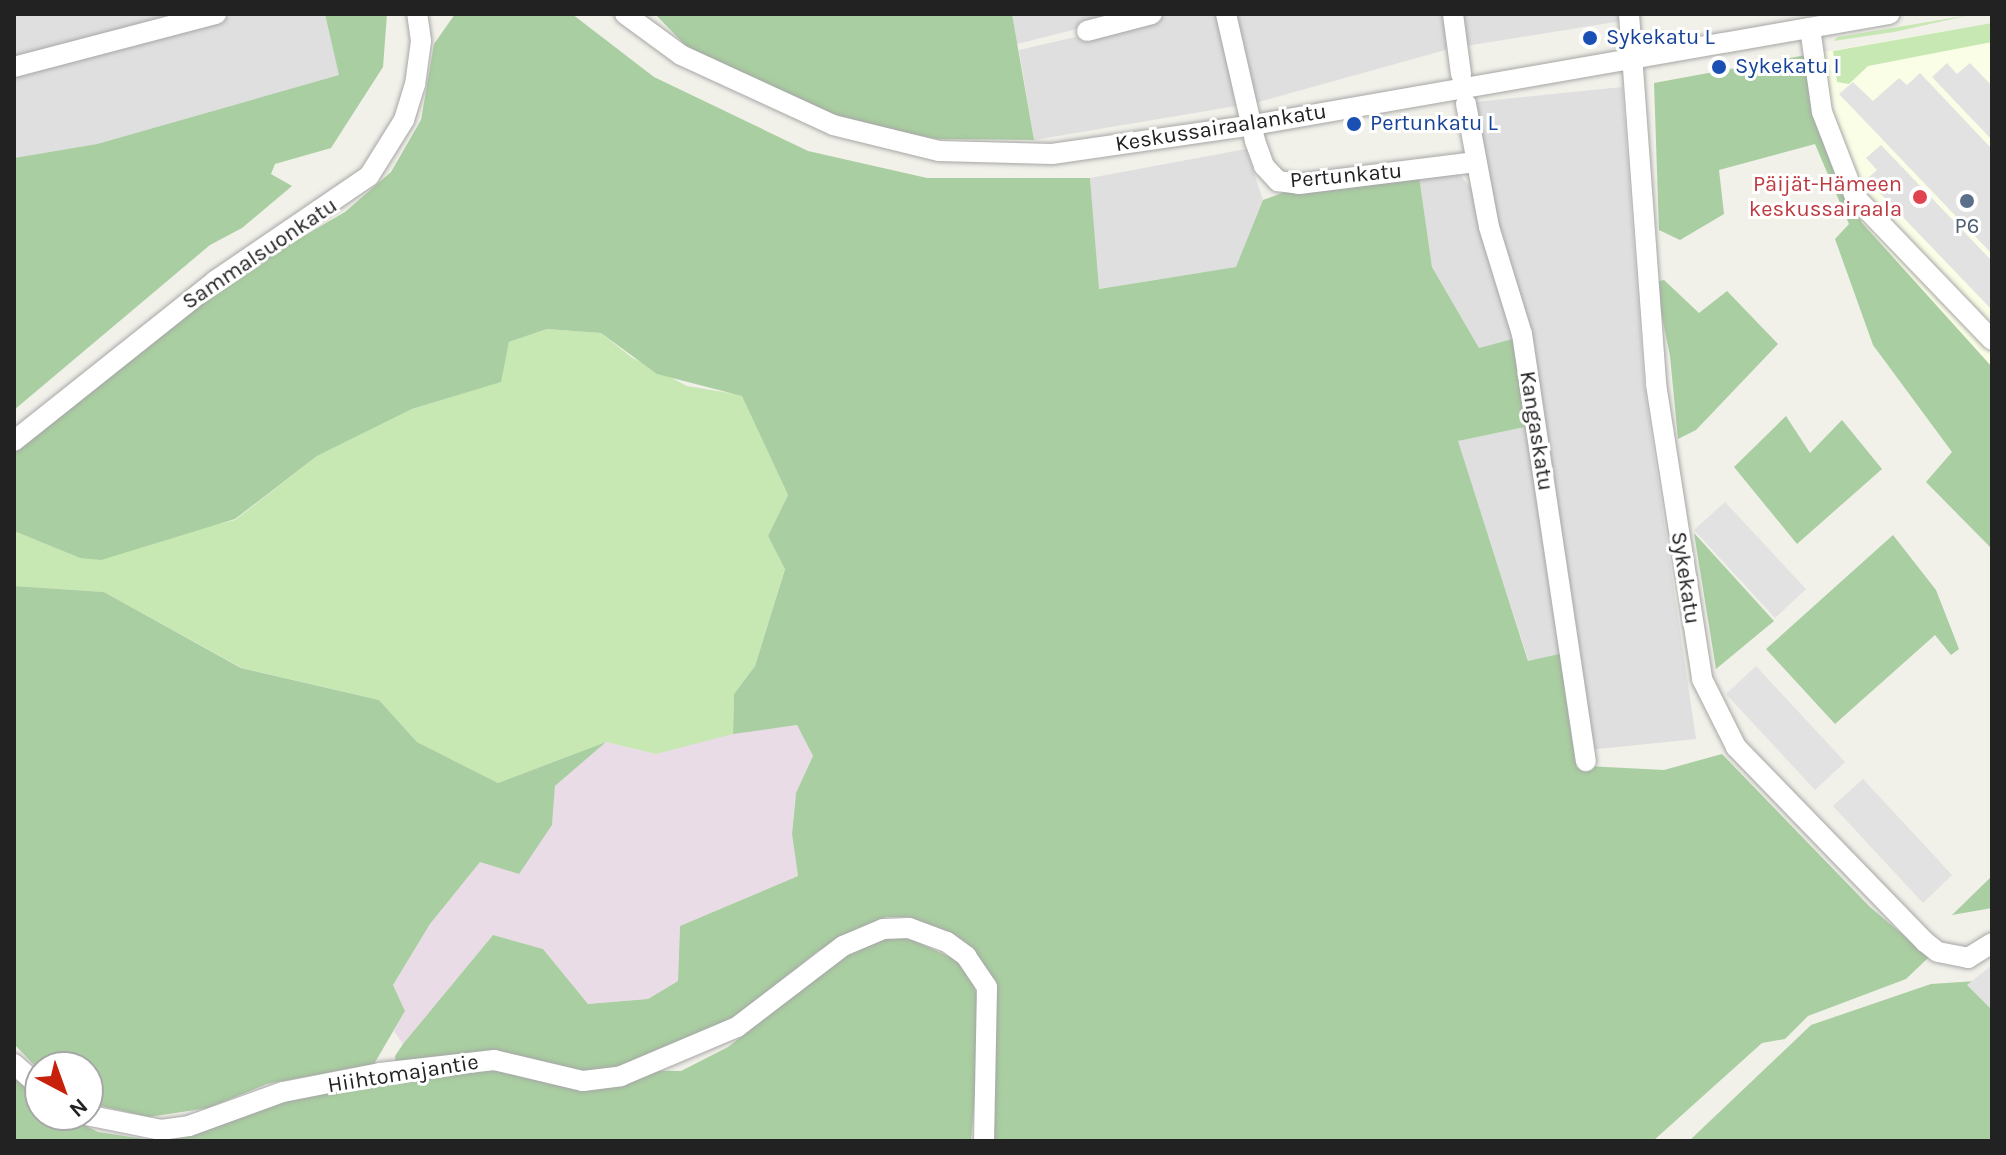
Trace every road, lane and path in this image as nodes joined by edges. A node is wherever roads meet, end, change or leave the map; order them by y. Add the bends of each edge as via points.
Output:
1 (216, 14) edge
2 (417, 14) edge
3 (625, 14) edge
4 (1152, 14) edge
5 (1226, 14) edge
6 (1453, 14) edge
7 (1629, 14) edge
8 (1889, 14) edge
9 (1810, 28) junction
10 (1087, 31) dead end
11 (1635, 56) junction
12 (14, 67) edge
13 (1461, 74) dead end
14 (1466, 104) dead end
15 (1253, 125) junction
16 (1476, 162) junction
17 (1992, 340) edge
18 (14, 441) edge
19 (1586, 761) dead end
20 (1989, 951) edge
21 (104, 1119) edge
22 (984, 1141) edge

1 - 12 street
2 - 18 street, Sammalsuonkatu via 421,41 415,85 404,120 369,176 215,281
3 - 15 street, Keskussairaalankatu via 681,55 833,125 939,151 1052,154
4 - 10 street
5 - 15 street
6 - 13 street
7 - 11 street, Sykekatu
8 - 9 street, Keskussairaalankatu
9 - 11 street, Keskussairaalankatu
9 - 17 street via 1822,112 1855,197
11 - 15 street, Keskussairaalankatu
11 - 20 street, Sykekatu via 1656,384 1702,679 1736,747 1925,942 1955,957
14 - 16 street, Kangaskatu
15 - 16 street, Pertunkatu via 1264,166 1278,181 1299,184
16 - 19 street, Kangaskatu via 1489,227 1522,334
21 - 22 street, Hiihtomajantie via 161,1130 189,1126 283,1092 380,1073 494,1060 583,1081 621,1076 737,1027 843,946 883,929 909,928 947,942 966,956 987,987

